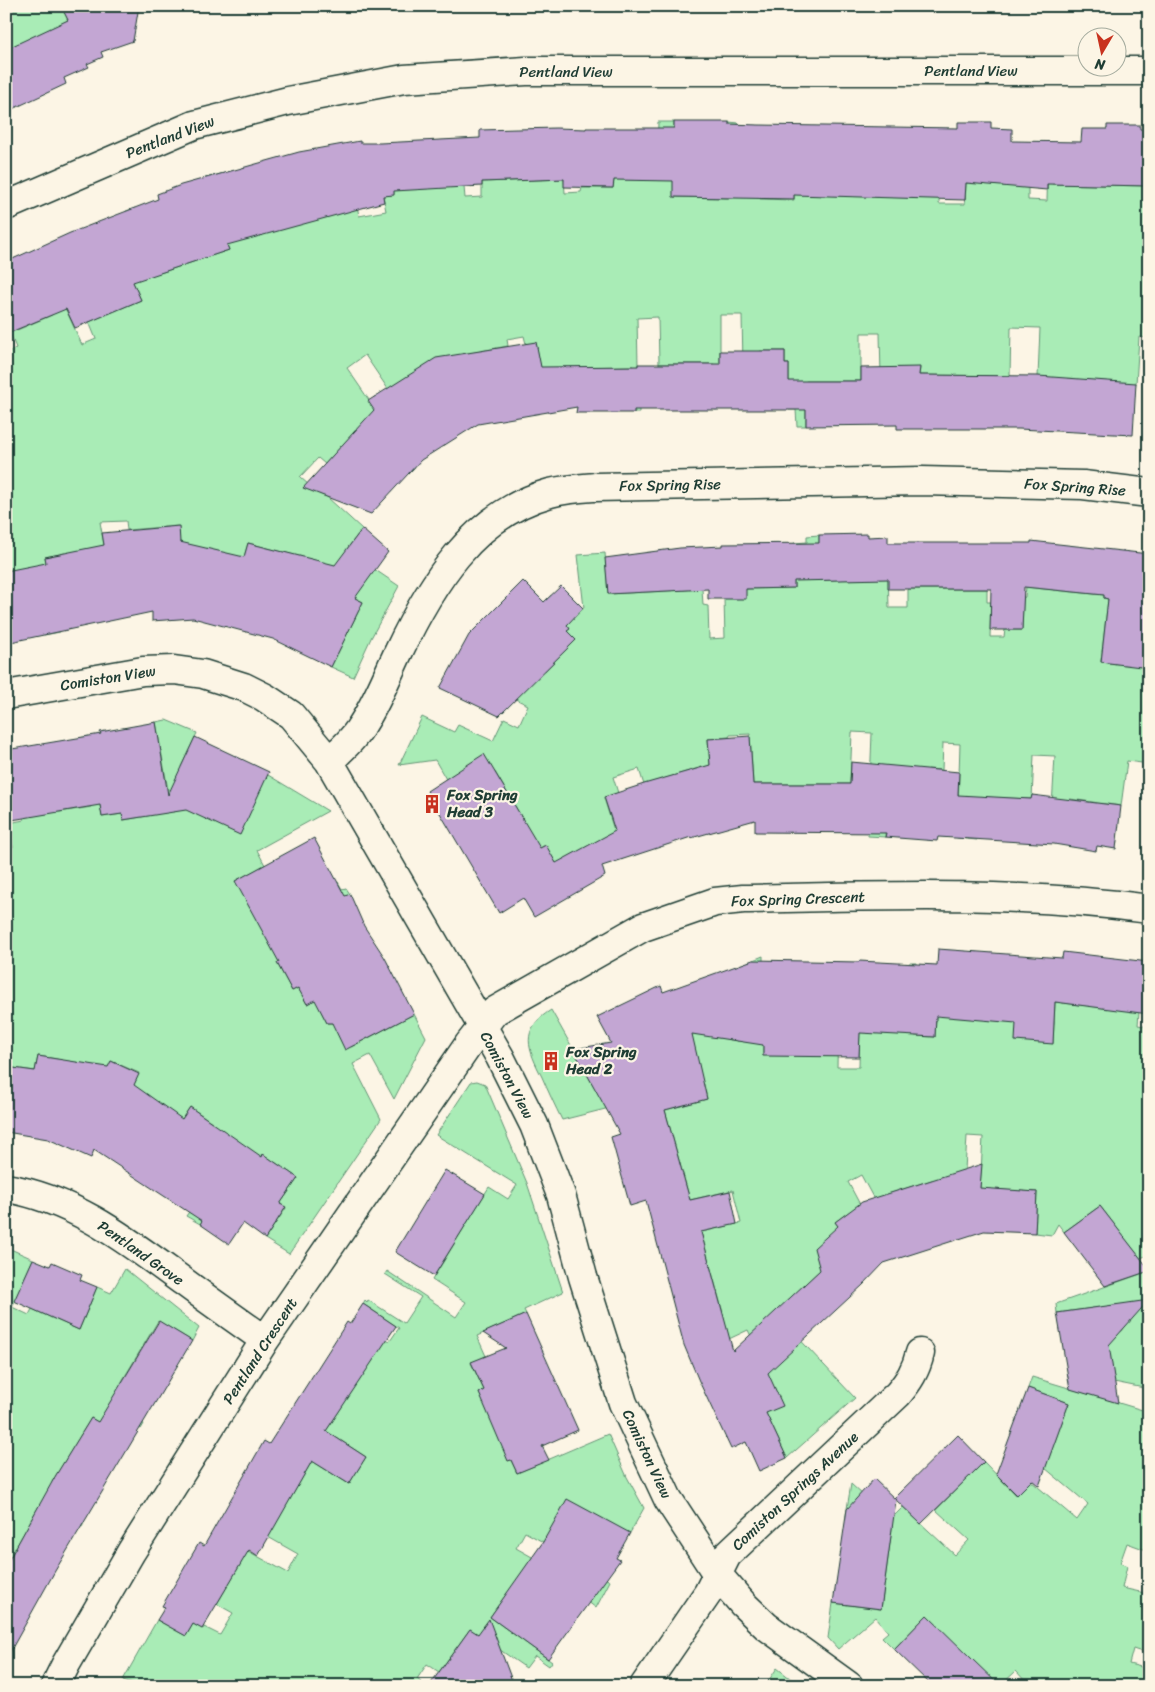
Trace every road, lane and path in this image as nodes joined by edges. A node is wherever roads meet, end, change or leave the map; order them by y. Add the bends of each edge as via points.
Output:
1 (1149, 71) edge
2 (6, 206) edge
3 (1149, 493) edge
4 (6, 695) edge
5 (329, 761) junction
6 (1149, 909) edge
7 (482, 1028) junction
8 (6, 1188) edge
9 (265, 1340) junction
10 (920, 1353) dead end
11 (717, 1574) junction
12 (55, 1686) edge
13 (644, 1686) edge
14 (849, 1686) edge

1 - 2 street, Pentland View via 526,71 404,79 288,101 194,125
3 - 5 street, Fox Spring Rise via 1083,485 922,481 596,487 551,492 494,520 475,536 439,577 412,623 361,727
4 - 5 street, Comiston View via 143,671 197,673 244,687 281,707
5 - 7 street, Comiston View
6 - 7 street, Fox Spring Crescent via 1096,902 936,896 715,902 643,927 495,1012
7 - 9 street, Pentland Crescent
7 - 11 street, Comiston View via 534,1125 561,1195 623,1403 668,1499
8 - 9 street, Pentland Grove via 43,1196 102,1225
9 - 12 street, Pentland Crescent via 131,1552
10 - 11 street, Comiston Springs Avenue via 909,1382 898,1394 727,1556
11 - 13 street, Comiston Springs Avenue via 708,1593
11 - 14 street, Comiston View via 766,1626

